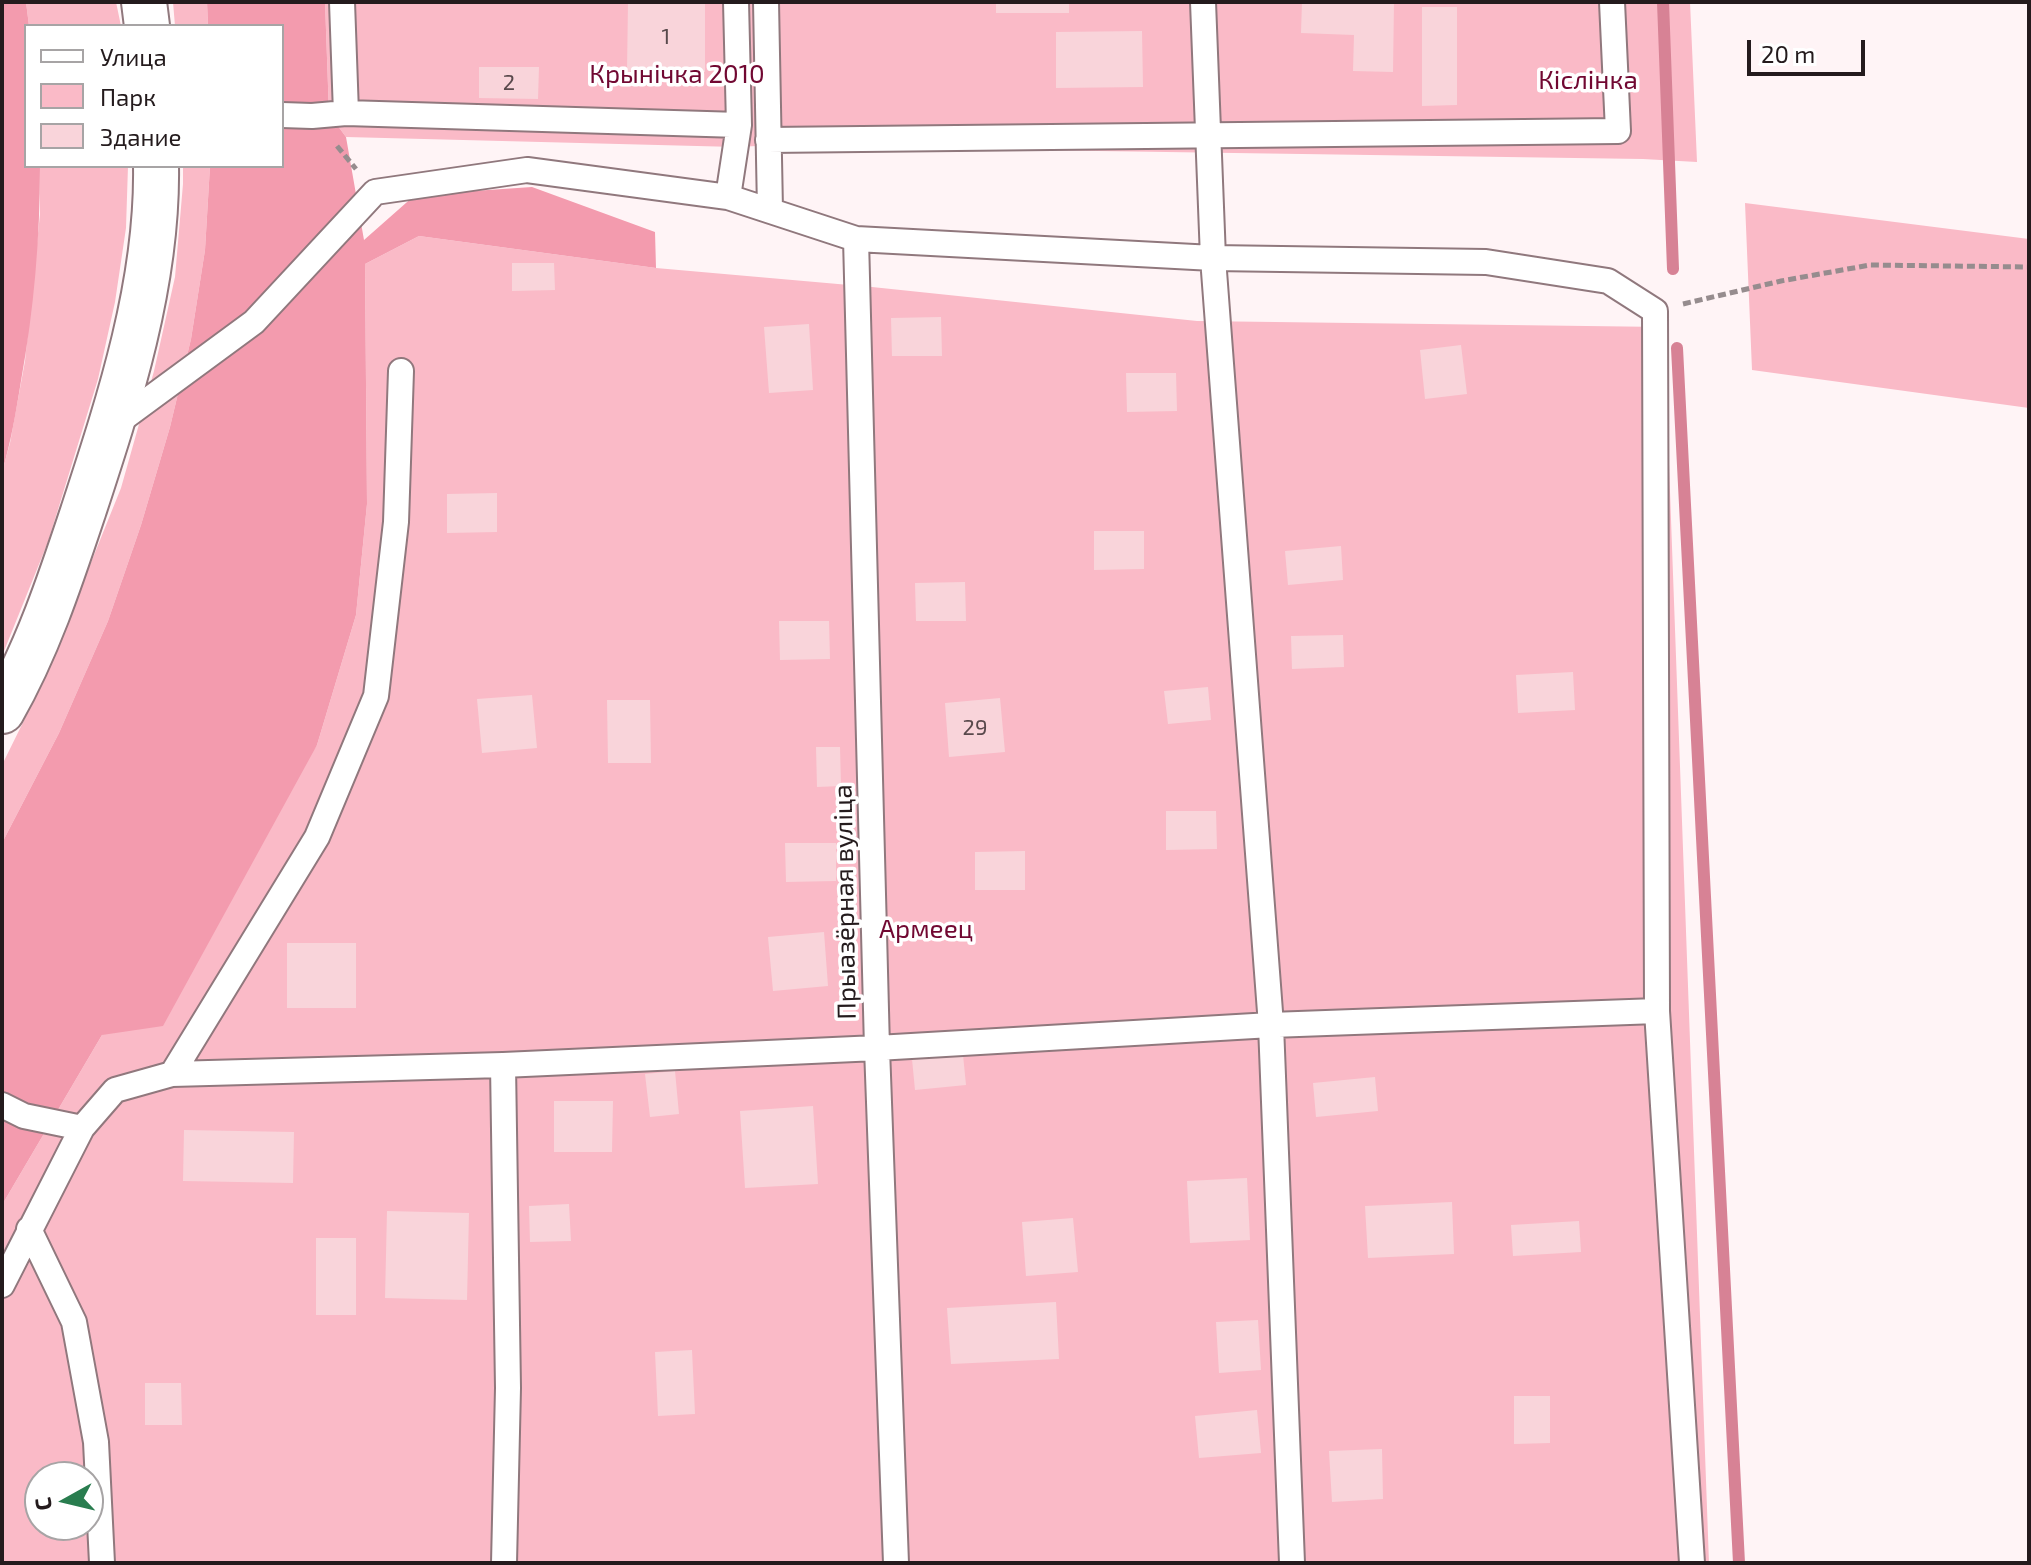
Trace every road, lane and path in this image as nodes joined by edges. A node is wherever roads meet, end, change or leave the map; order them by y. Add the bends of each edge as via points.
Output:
1 (144, 2) edge
2 (342, 2) edge
3 (736, 2) edge
4 (766, 2) edge
5 (1203, 2) edge
6 (1612, 2) edge
7 (147, 24) edge
8 (346, 113) junction
9 (284, 115) edge
10 (312, 116) junction
11 (739, 125) junction
12 (1208, 136) junction
13 (768, 140) junction
14 (156, 168) edge
15 (375, 192) junction
16 (728, 197) junction
17 (770, 210) junction
18 (856, 239) junction
19 (1213, 258) junction
20 (2029, 267) edge
21 (1655, 311) junction
22 (401, 371) dead end
23 (111, 427) junction
24 (2, 711) edge
25 (1657, 1011) junction
26 (1271, 1025) junction
27 (877, 1048) junction
28 (503, 1065) junction
29 (172, 1074) junction
30 (2, 1105) edge
31 (82, 1128) junction
32 (29, 1229) junction
33 (2, 1285) edge
34 (102, 1563) edge
35 (504, 1563) edge
36 (896, 1563) edge
37 (1292, 1563) edge
38 (1692, 1563) edge

1 - 7 street
2 - 8 lane
3 - 11 lane
4 - 13 lane
5 - 12 lane
6 - 12 lane via 1618,131
8 - 10 lane
8 - 11 lane
9 - 10 lane
10 - 15 path
11 - 16 lane
12 - 13 lane
12 - 19 lane
13 - 17 lane
14 - 23 street via 152,256
15 - 16 lane via 527,170
15 - 23 lane via 254,322
16 - 17 lane
17 - 18 lane
18 - 19 lane
18 - 27 lane, Прыазёрная вуліца
19 - 21 lane via 1486,262 1608,281
19 - 26 lane
20 - 21 path via 1870,265
21 - 25 lane
22 - 29 lane via 396,522 376,696 317,837
23 - 24 street via 57,589
25 - 26 lane
25 - 38 lane
26 - 27 lane
26 - 37 lane
27 - 28 lane
27 - 36 lane, Прыазёрная вуліца
28 - 29 lane
28 - 35 lane via 508,1388
29 - 31 lane via 115,1090
30 - 31 lane via 24,1116
31 - 32 lane
32 - 33 lane
32 - 34 lane via 74,1322 96,1442

